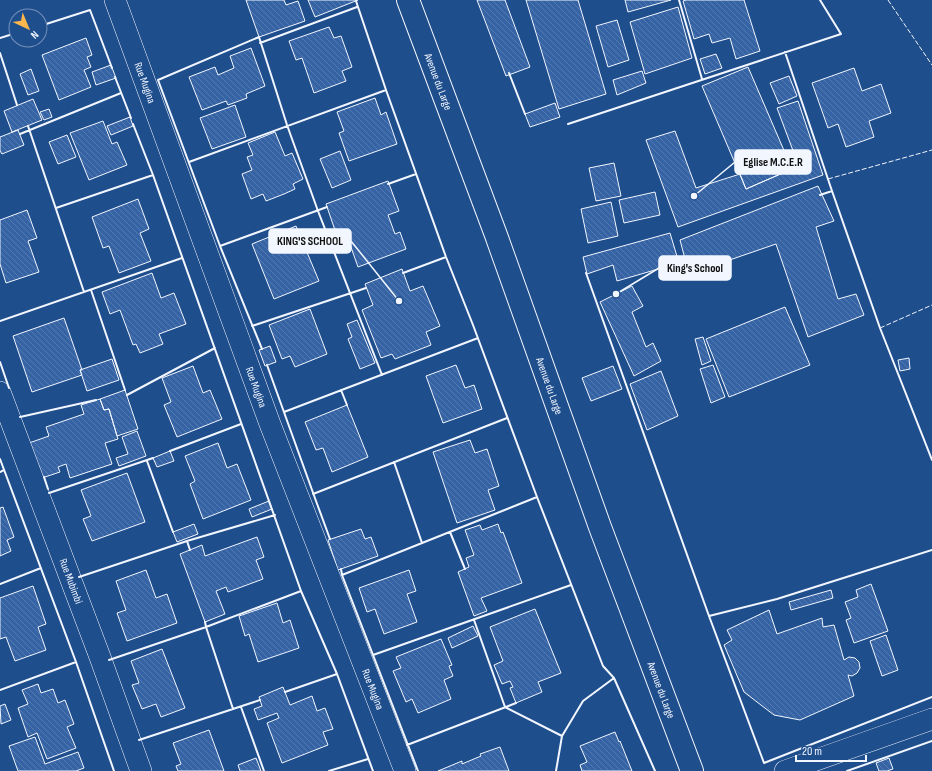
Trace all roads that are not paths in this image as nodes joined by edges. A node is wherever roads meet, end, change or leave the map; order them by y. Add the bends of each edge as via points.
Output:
1 (114, 0) edge
2 (408, 0) edge
3 (0, 392) edge
4 (932, 719) edge
5 (141, 771) edge
6 (405, 771) edge
7 (692, 771) edge
8 (785, 771) edge

1 - 6 street, Rue Mugina via 270,424
2 - 7 main road, Avenue du Large
3 - 5 street, Rue Mubimbi
4 - 8 street

